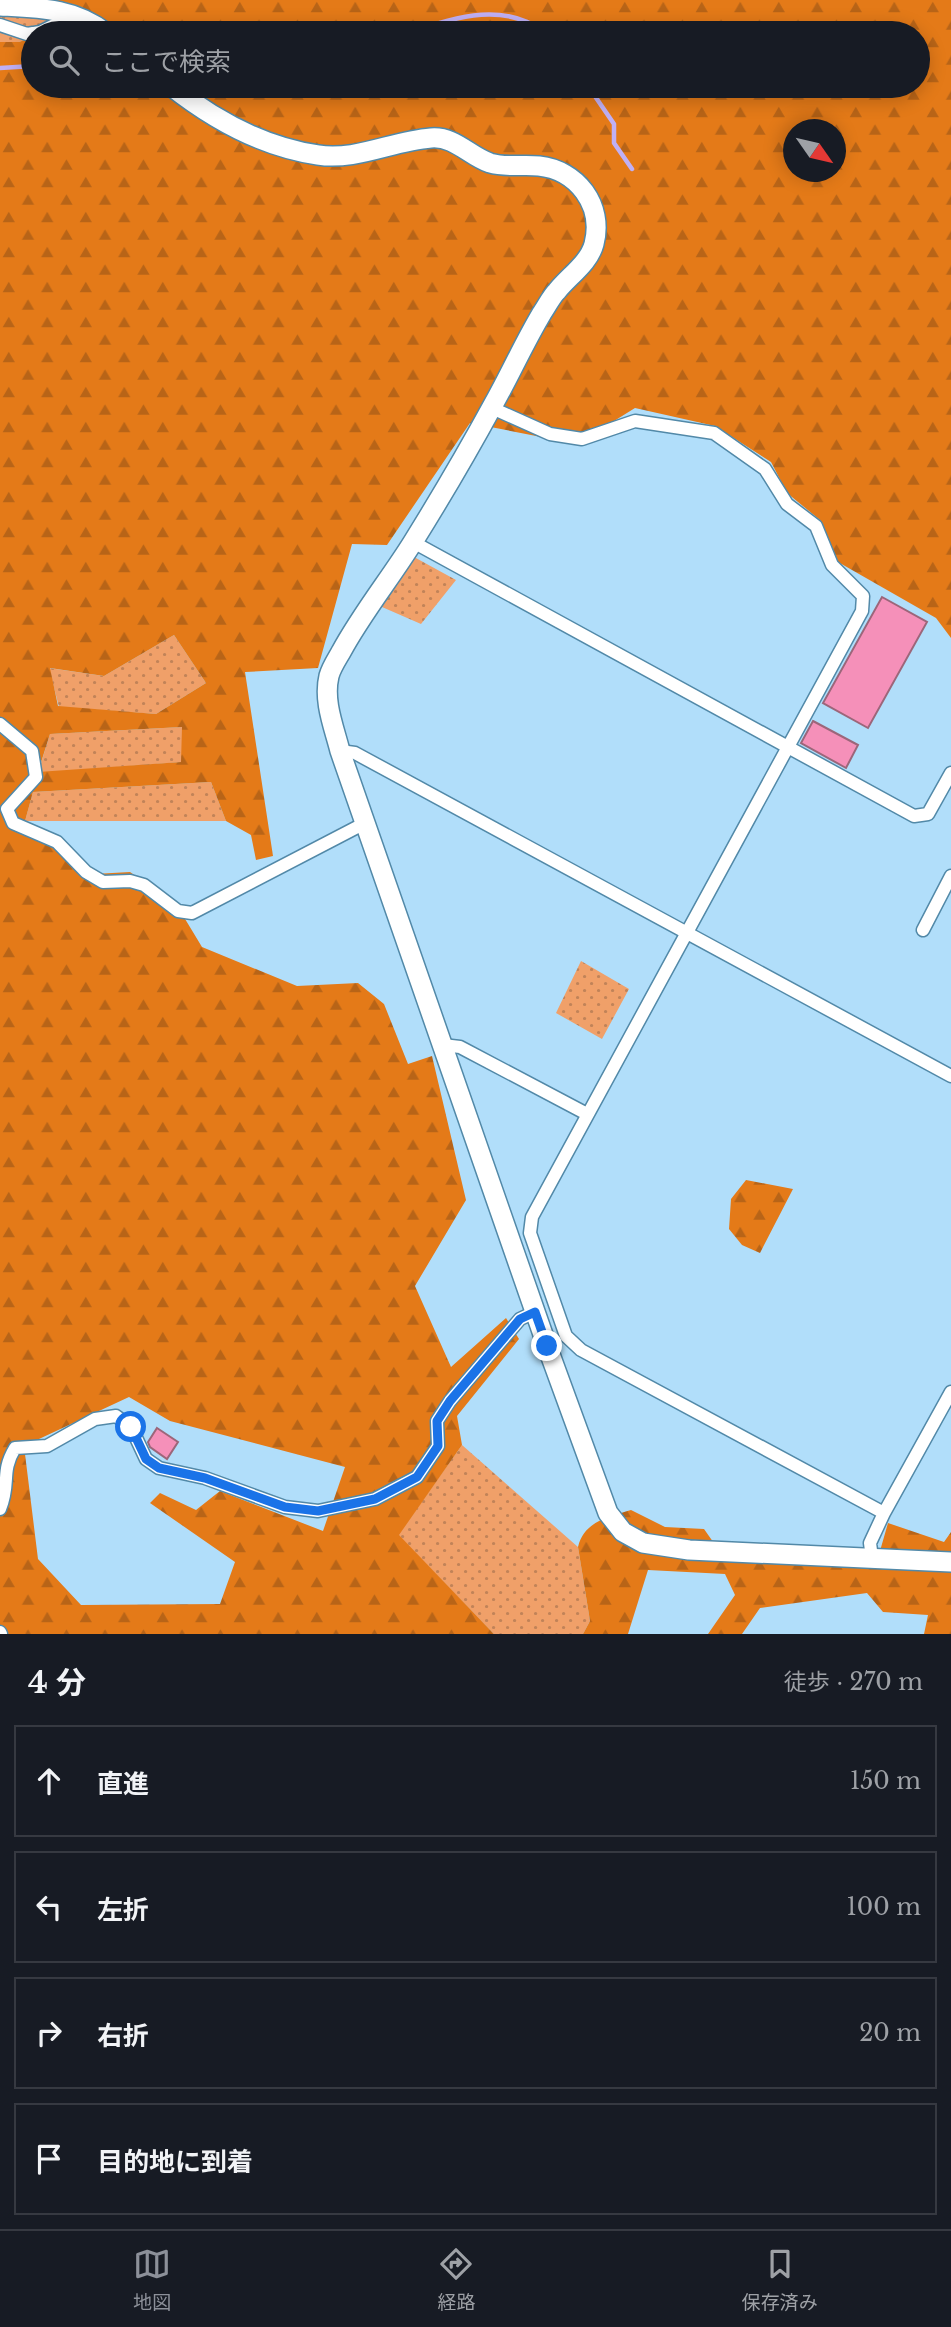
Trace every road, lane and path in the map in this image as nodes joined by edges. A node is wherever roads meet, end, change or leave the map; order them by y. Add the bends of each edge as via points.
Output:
1 (0, 6) edge
2 (74, 15) junction
3 (62, 21) edge
4 (88, 21) edge
5 (0, 25) edge
6 (21, 32) edge
7 (188, 98) edge
8 (492, 408) junction
9 (413, 542) junction
10 (0, 724) edge
11 (787, 748) junction
12 (340, 751) junction
13 (951, 773) edge
14 (367, 822) junction
15 (951, 876) edge
16 (923, 930) dead end
17 (688, 933) junction
18 (443, 1045) junction
19 (951, 1076) edge
20 (587, 1114) junction
21 (535, 1312) junction
22 (951, 1392) edge
23 (0, 1509) edge
24 (884, 1513) junction
25 (872, 1558) junction
26 (951, 1562) edge

1 - 2 street via 47,8
2 - 3 street
2 - 4 street
5 - 6 street
7 - 8 street via 218,119 284,148 343,156 432,138 455,142 505,167 555,168 573,179 590,198 594,244 541,315
8 - 9 street
8 - 11 street via 550,434 582,439 635,421 714,433 765,469 787,504 816,526 832,565 863,596 862,611
9 - 11 street
9 - 12 street via 329,675 327,702
10 - 14 street via 32,751 36,777 7,808 13,823 57,842 86,872 103,882 144,885 178,911 192,913
11 - 13 street via 914,816 928,814
11 - 17 street
12 - 14 street
12 - 17 street via 355,753
14 - 18 street
15 - 16 street
17 - 19 street
17 - 20 street
18 - 20 street via 460,1047
18 - 21 street
20 - 24 street via 532,1217 530,1233 566,1336 581,1350
21 - 23 street via 520,1319 450,1401 437,1421 438,1446 417,1477 375,1499 318,1511 285,1507 205,1478 159,1468 146,1459 131,1427 116,1416 95,1419 47,1446 15,1448 4,1459 5,1495
21 - 25 street via 608,1513 623,1532 643,1543 689,1550
22 - 24 street
24 - 25 street via 870,1543
25 - 26 street

